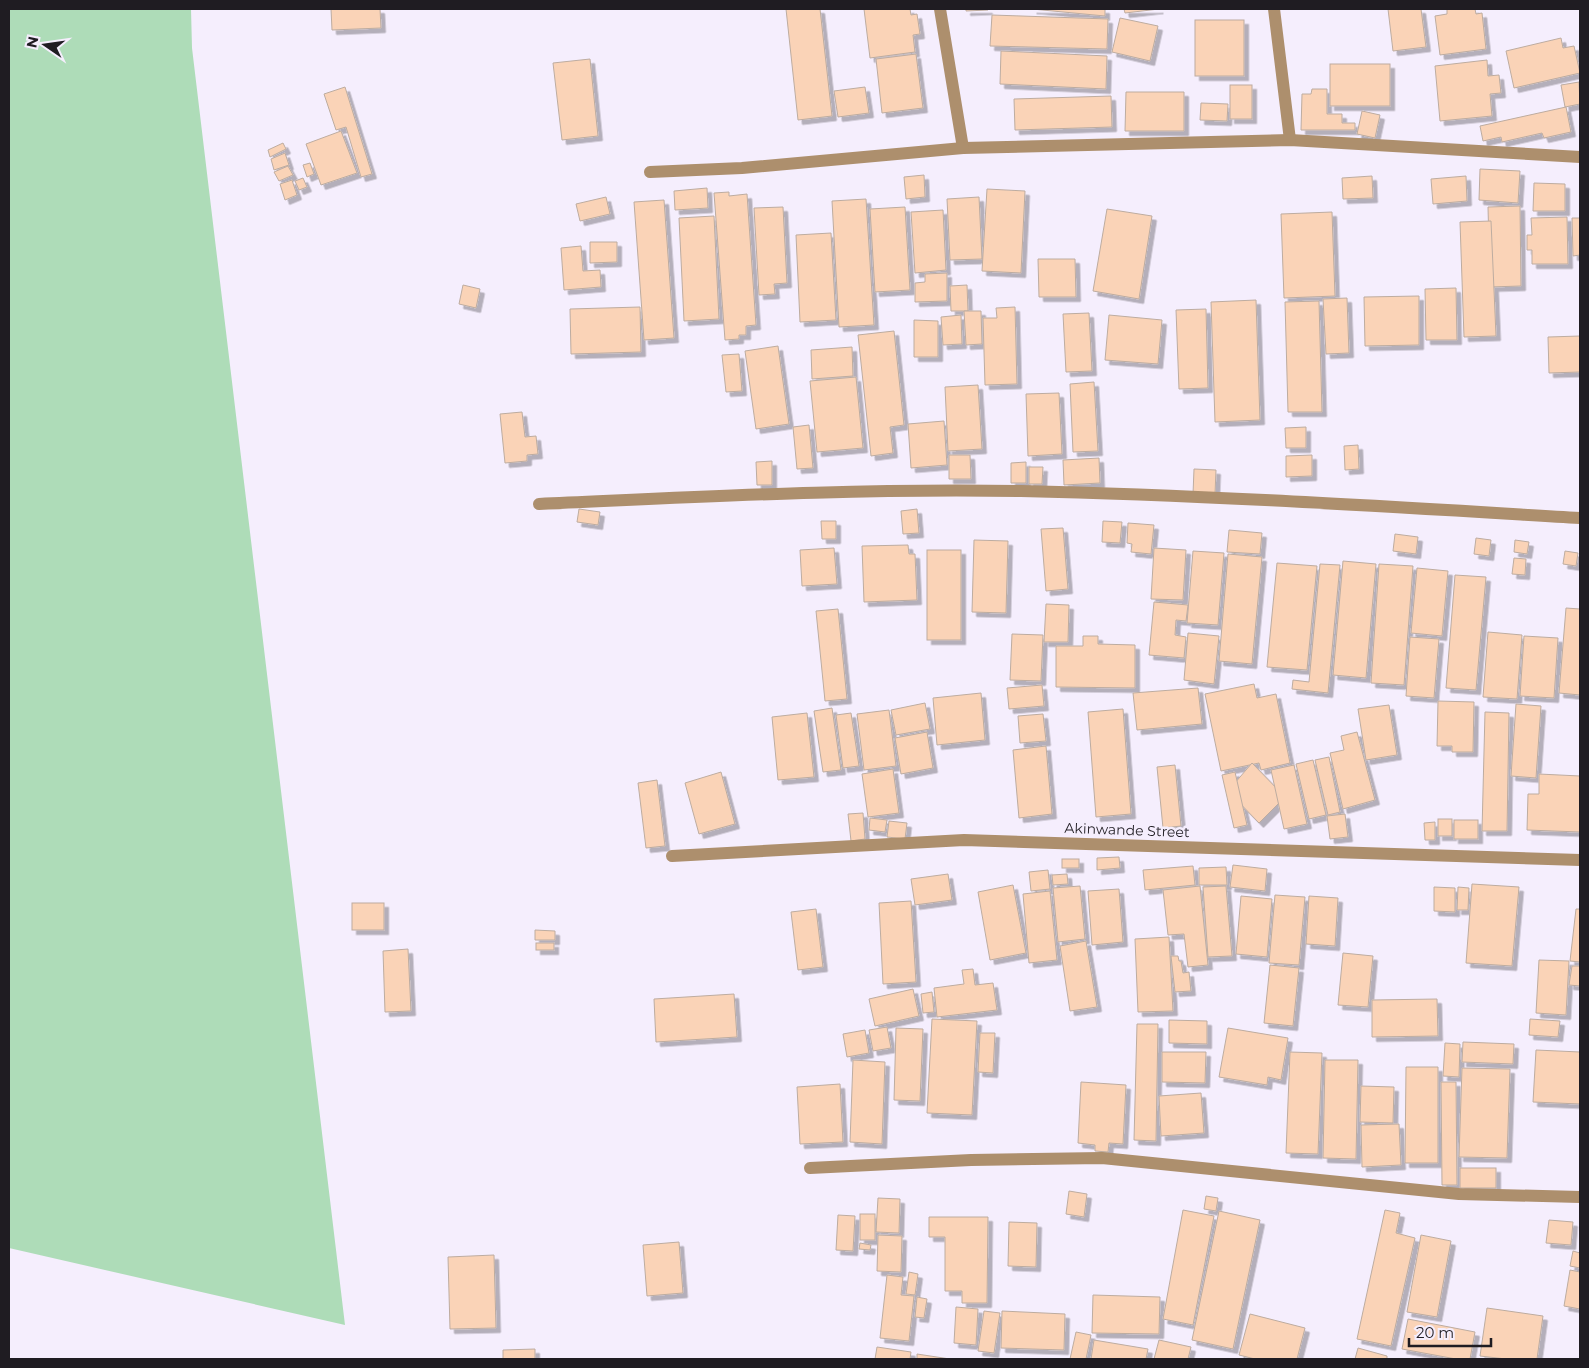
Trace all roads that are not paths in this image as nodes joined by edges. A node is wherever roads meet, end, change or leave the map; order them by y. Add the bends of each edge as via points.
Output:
1 (940, 9) edge
2 (1274, 9) edge
3 (1290, 140) junction
4 (964, 148) junction
5 (1580, 157) edge
6 (650, 172) dead end
7 (539, 504) dead end
8 (1580, 518) edge
9 (672, 856) dead end
10 (1580, 860) edge
11 (810, 1168) dead end
12 (1580, 1197) edge

1 - 4 street
2 - 3 street
3 - 4 street
3 - 5 street
4 - 6 street via 742,168
7 - 8 street via 783,492 1020,492 1346,504
9 - 10 street, Akinwande Street via 964,840
11 - 12 street via 1102,1158 1459,1194

